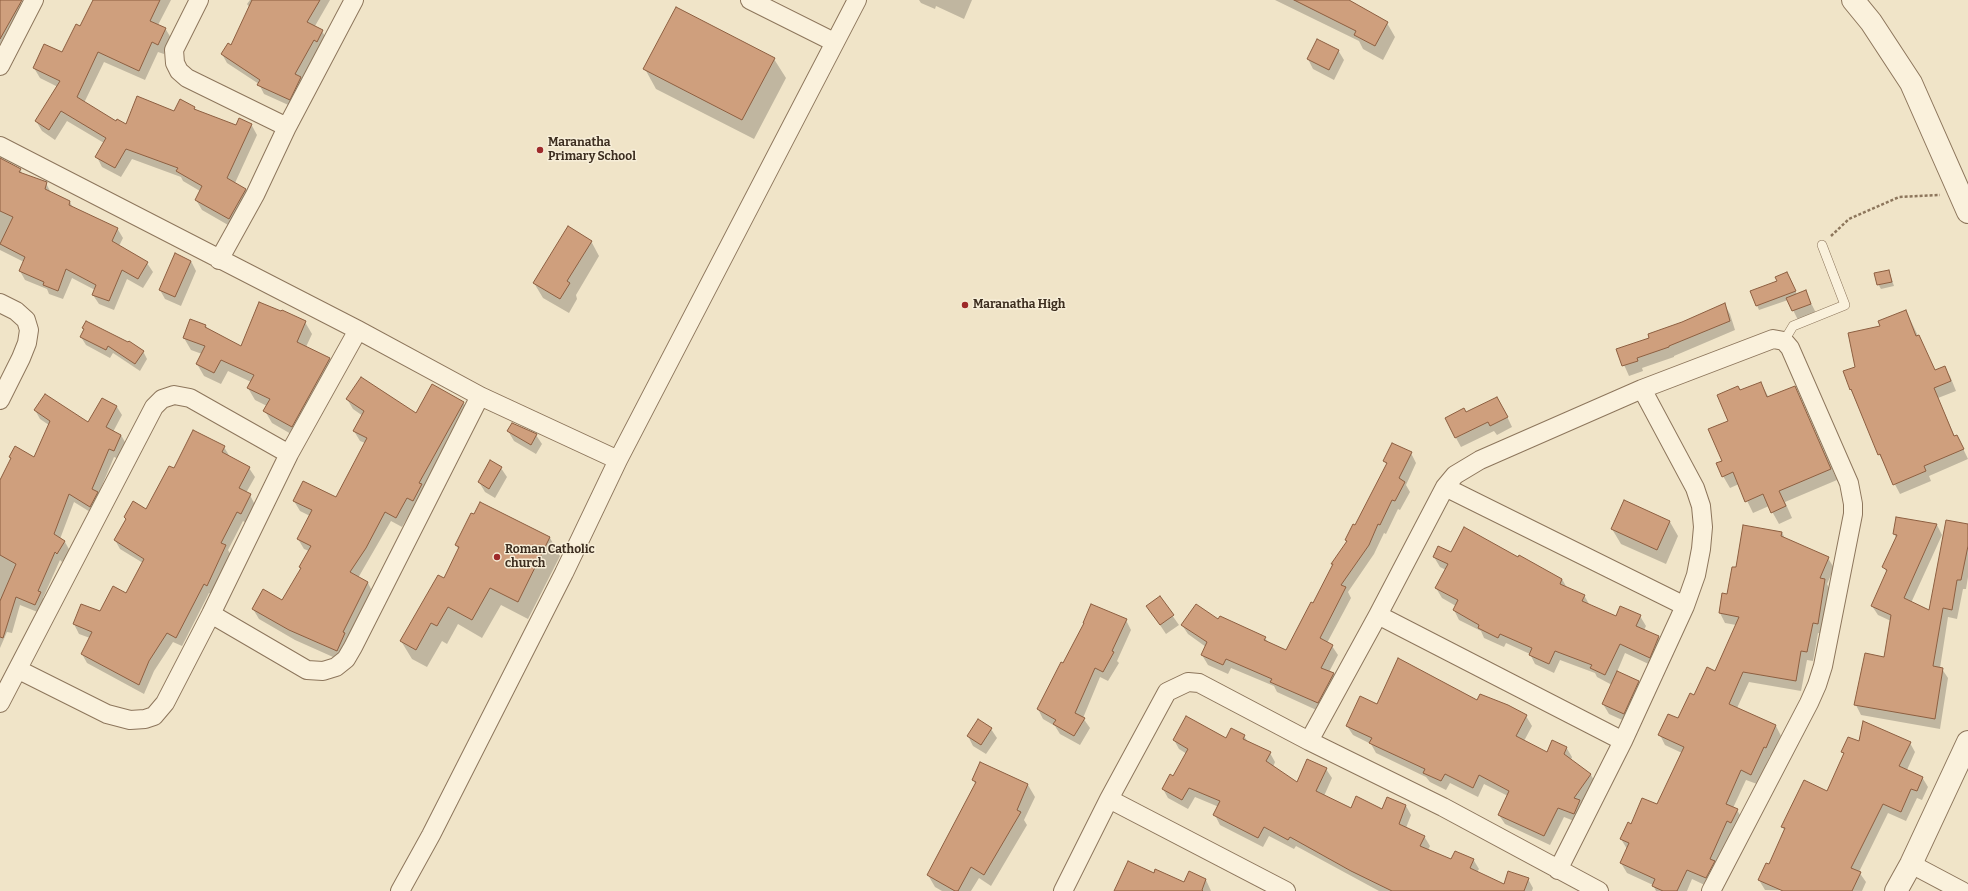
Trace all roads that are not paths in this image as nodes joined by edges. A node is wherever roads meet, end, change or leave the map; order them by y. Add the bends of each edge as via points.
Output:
1 (34, 0) edge
2 (199, 0) edge
3 (354, 0) edge
4 (750, 0) edge
5 (857, 0) edge
6 (1853, 0) edge
7 (834, 42) junction
8 (0, 66) edge
9 (287, 127) junction
10 (0, 146) edge
11 (1964, 203) edge
12 (1822, 245) road end
13 (219, 260) junction
14 (0, 303) edge
15 (358, 330) junction
16 (1784, 341) junction
17 (1642, 389) junction
18 (480, 396) junction
19 (0, 400) edge
20 (290, 454) junction
21 (618, 460) junction
22 (1445, 487) junction
23 (1685, 606) junction
24 (211, 614) junction
25 (1378, 615) junction
26 (19, 670) junction
27 (0, 703) edge
28 (1310, 741) junction
29 (1623, 741) junction
30 (1968, 742) edge
31 (1109, 799) junction
32 (1911, 864) junction
33 (1558, 870) junction
34 (400, 891) edge
35 (1063, 891) edge
36 (1286, 891) edge
37 (1599, 891) edge
38 (1711, 891) edge
39 (1896, 891) edge
40 (1962, 891) edge

1 - 8 street
2 - 9 street via 174,50 174,63 179,71 187,78
3 - 9 street
4 - 7 street
5 - 7 street
6 - 11 street via 1871,22 1911,83
7 - 21 street
9 - 13 street via 255,195
10 - 13 street
12 - 16 lane via 1845,305 1793,326
13 - 15 street
14 - 19 street via 16,311 26,320 29,330 21,358
15 - 18 street
15 - 20 street
16 - 17 street via 1773,339
16 - 38 street via 1790,348 1849,483 1853,514 1823,666 1816,685 1806,710
17 - 22 street via 1480,460 1456,475
17 - 23 street via 1695,488 1701,506 1701,549 1696,575
18 - 21 street
18 - 24 street via 346,659 336,667 323,671 307,670
20 - 24 street
20 - 26 street via 190,398 174,395 162,399 154,407
21 - 34 street via 553,594
22 - 23 street
22 - 25 street
23 - 29 street
24 - 26 street via 165,702 154,716 146,719 130,720 107,714
25 - 28 street
25 - 29 street
26 - 27 street
28 - 31 street via 1199,683 1188,682 1168,692
28 - 33 street via 1443,807
29 - 33 street
30 - 32 street
31 - 35 street
31 - 36 street
32 - 39 street
32 - 40 street
33 - 37 street

